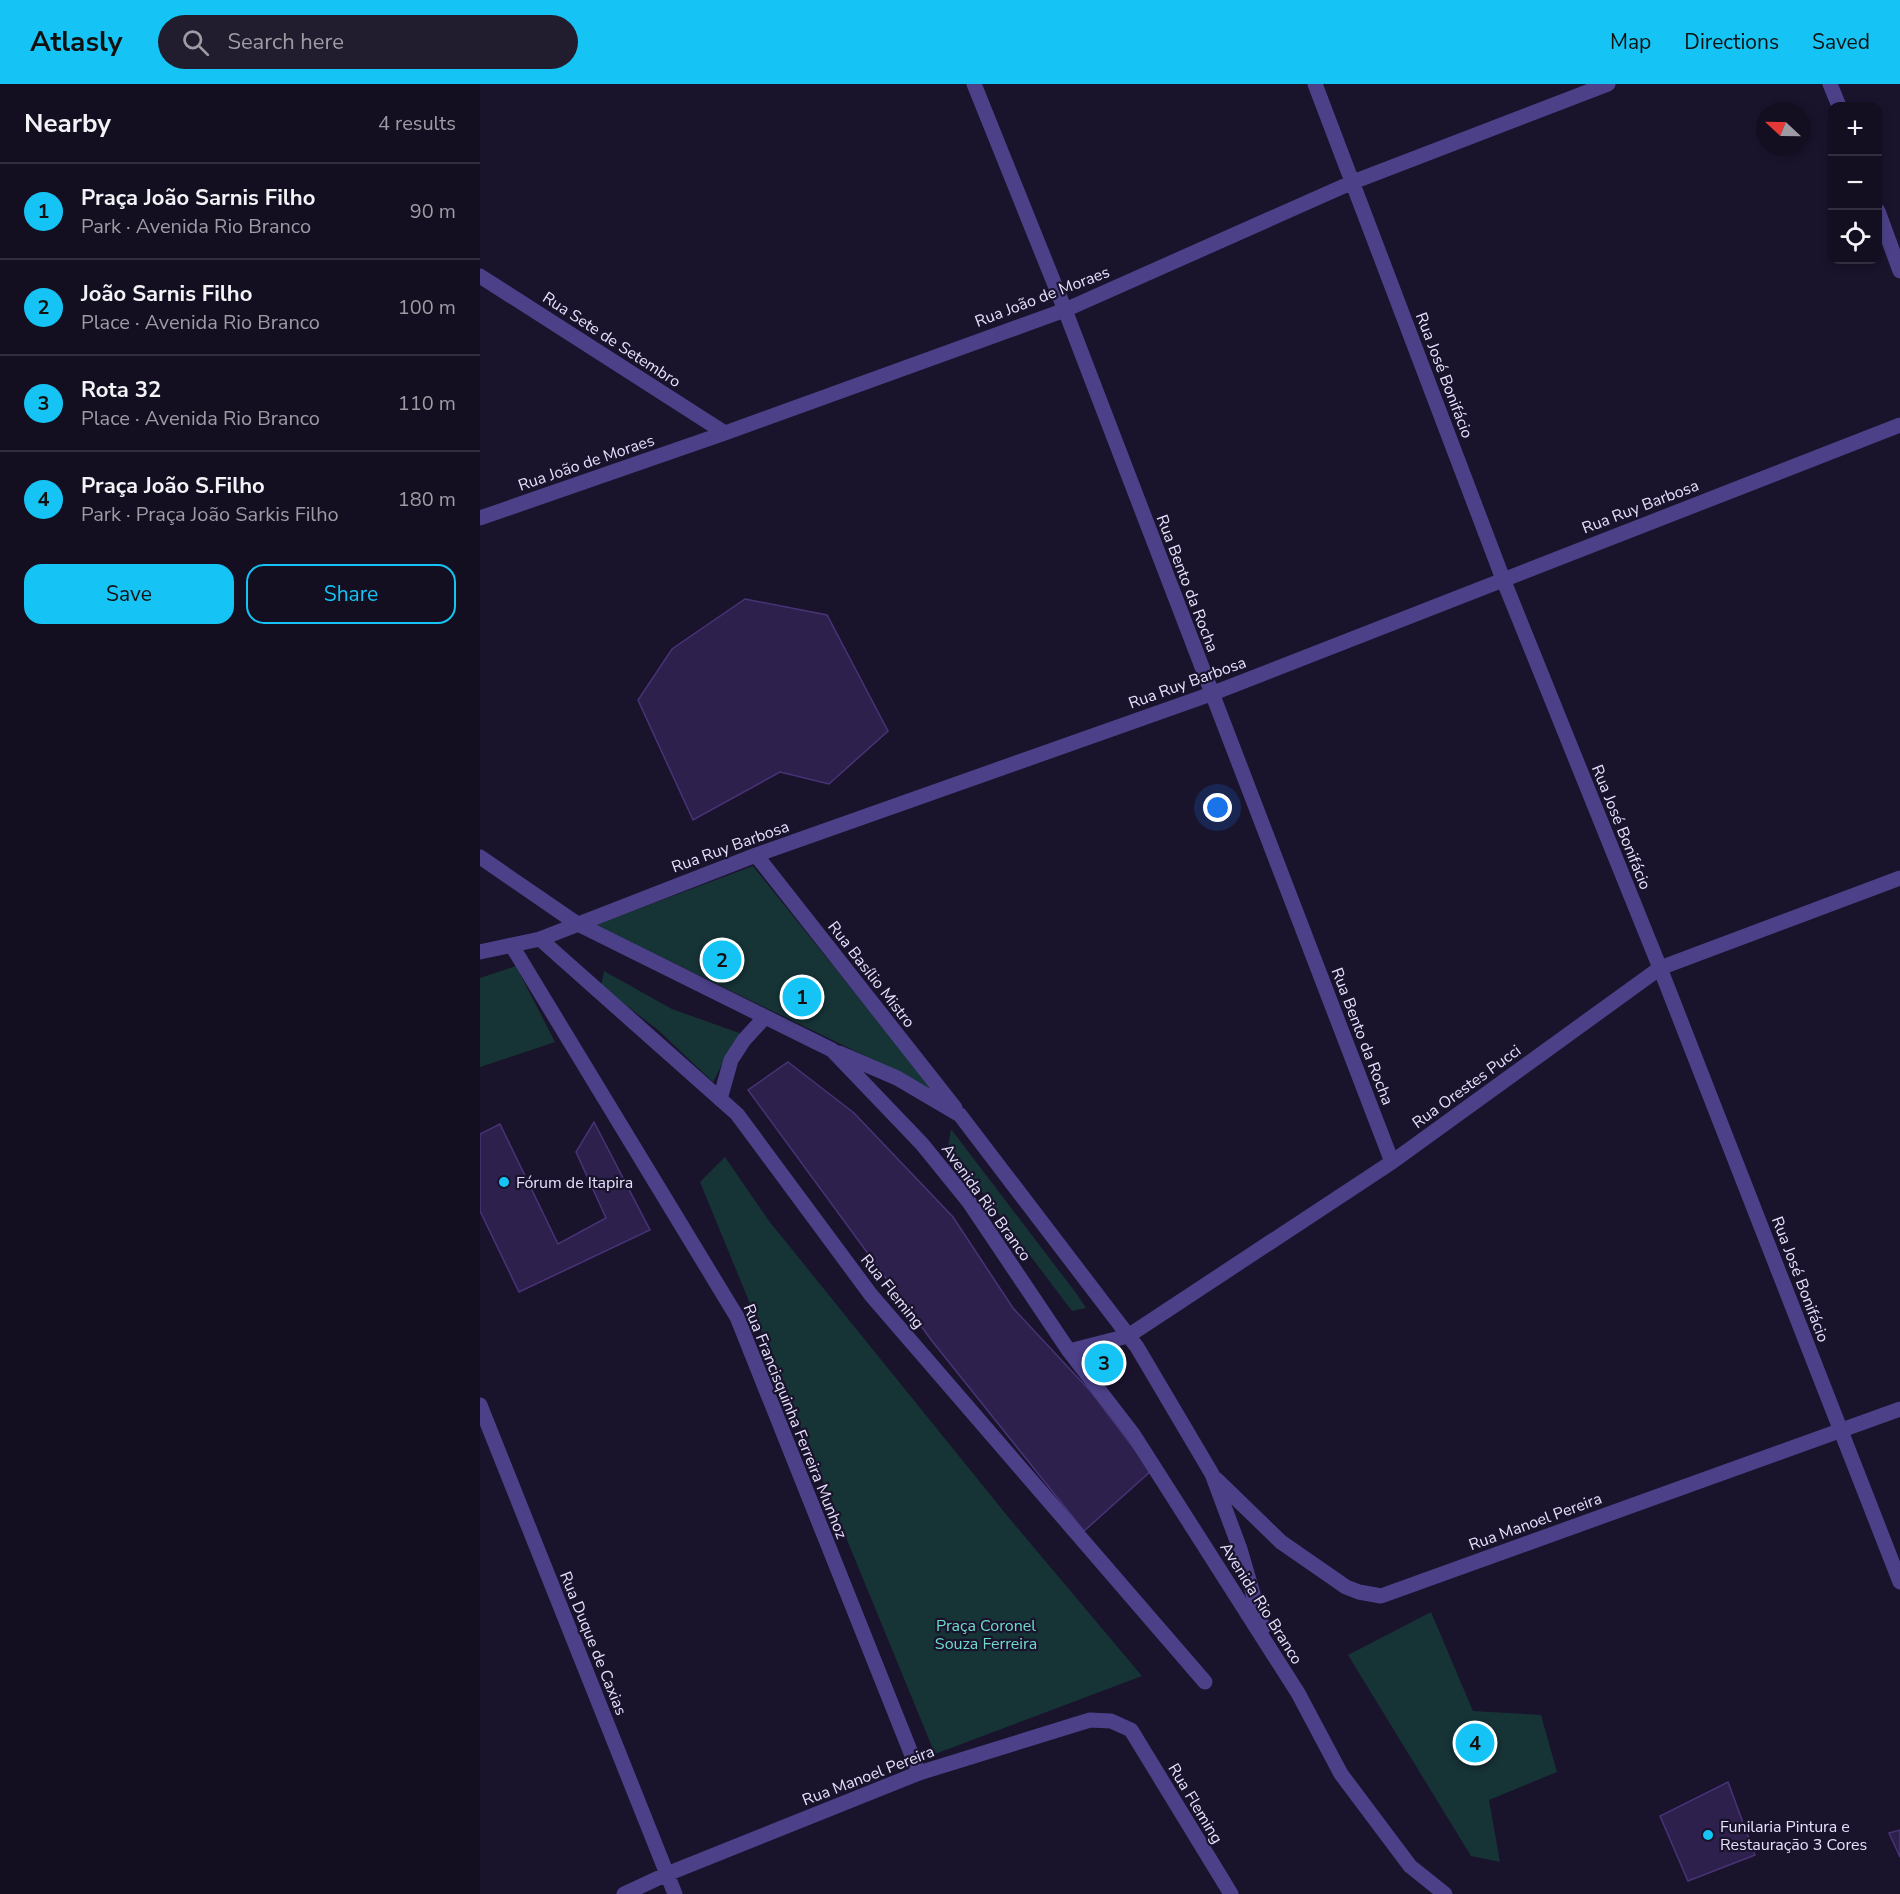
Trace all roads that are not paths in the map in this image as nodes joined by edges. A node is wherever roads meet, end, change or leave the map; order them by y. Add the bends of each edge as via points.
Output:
1 (974, 84) edge
2 (1315, 84) edge
3 (1608, 84) edge
4 (1830, 84) edge
5 (1837, 102) edge
6 (1353, 182) junction
7 (1882, 222) edge
8 (1900, 271) edge
9 (480, 276) edge
10 (1065, 310) junction
11 (1900, 425) edge
12 (725, 433) junction
13 (480, 518) edge
14 (1503, 579) junction
15 (1211, 694) junction
16 (756, 855) junction
17 (480, 858) edge
18 (1900, 878) edge
19 (576, 923) junction
20 (540, 939) junction
21 (512, 946) junction
22 (480, 952) edge
23 (1660, 968) junction
24 (765, 1017) junction
25 (832, 1050) junction
26 (720, 1099) junction
27 (960, 1115) junction
28 (1392, 1162) junction
29 (1128, 1336) junction
30 (1068, 1351) junction
31 (480, 1405) edge
32 (1900, 1409) edge
33 (1840, 1430) junction
34 (1212, 1474) junction
35 (1900, 1582) edge
36 (1268, 1646) junction
37 (1204, 1682) dead end
38 (1131, 1730) joint
39 (919, 1773) junction
40 (667, 1874) junction
41 (624, 1894) edge
42 (675, 1894) edge
43 (1231, 1894) edge
44 (1445, 1894) edge

1 - 10 street, Rua Bento da Rocha
2 - 6 street, Rua José Bonifácio
3 - 6 street, Rua João de Moraes
4 - 5 street
6 - 10 street, Rua João de Moraes
6 - 14 street, Rua José Bonifácio
7 - 8 street
9 - 12 street, Rua Sete de Setembro
10 - 12 street, Rua João de Moraes
10 - 15 street, Rua Bento da Rocha
11 - 14 street, Rua Ruy Barbosa
12 - 13 street, Rua João de Moraes
14 - 15 street, Rua Ruy Barbosa
14 - 23 street, Rua José Bonifácio
15 - 16 street, Rua Ruy Barbosa
15 - 28 street, Rua Bento da Rocha
16 - 19 street, Rua Ruy Barbosa
16 - 27 street, Rua Basílio Mistro
17 - 19 street, Avenida Rio Branco
18 - 23 street, Rua Orestes Pucci
19 - 20 street, Rua Ruy Barbosa
19 - 24 street, Avenida Rio Branco
20 - 21 street, Rua Ruy Barbosa
20 - 26 street, Rua Fleming
21 - 22 street, Rua Ruy Barbosa
21 - 39 street, Rua Francisquinha Ferreira Munhoz via 737,1317
23 - 28 street, Rua Orestes Pucci
23 - 33 street, Rua José Bonifácio
24 - 25 street, Avenida Rio Branco
24 - 26 street via 731,1060
25 - 27 street via 897,1078
25 - 30 street, Avenida Rio Branco via 922,1144 969,1202
26 - 37 street, Rua Fleming via 737,1114 871,1295
27 - 29 street, Rua Basílio Mistro
28 - 29 street, Rua Orestes Pucci
29 - 30 street, Rua Orestes Pucci
29 - 34 street, Rua Basílio Mistro
30 - 36 street, Avenida Rio Branco via 1133,1434
31 - 40 street, Rua Duque de Caxias
32 - 33 street, Rua Manoel Pereira
33 - 34 street, Rua Manoel Pereira via 1382,1596 1346,1587 1290,1548
33 - 35 street, Rua José Bonifácio
34 - 36 street via 1240,1549
36 - 44 street, Avenida Rio Branco via 1341,1774 1410,1866
38 - 39 street, Rua Manoel Pereira via 1111,1721 1090,1720
38 - 43 street, Rua Fleming
39 - 40 street, Rua Manoel Pereira
40 - 41 street, Rua Manoel Pereira
40 - 42 street, Rua Duque de Caxias

